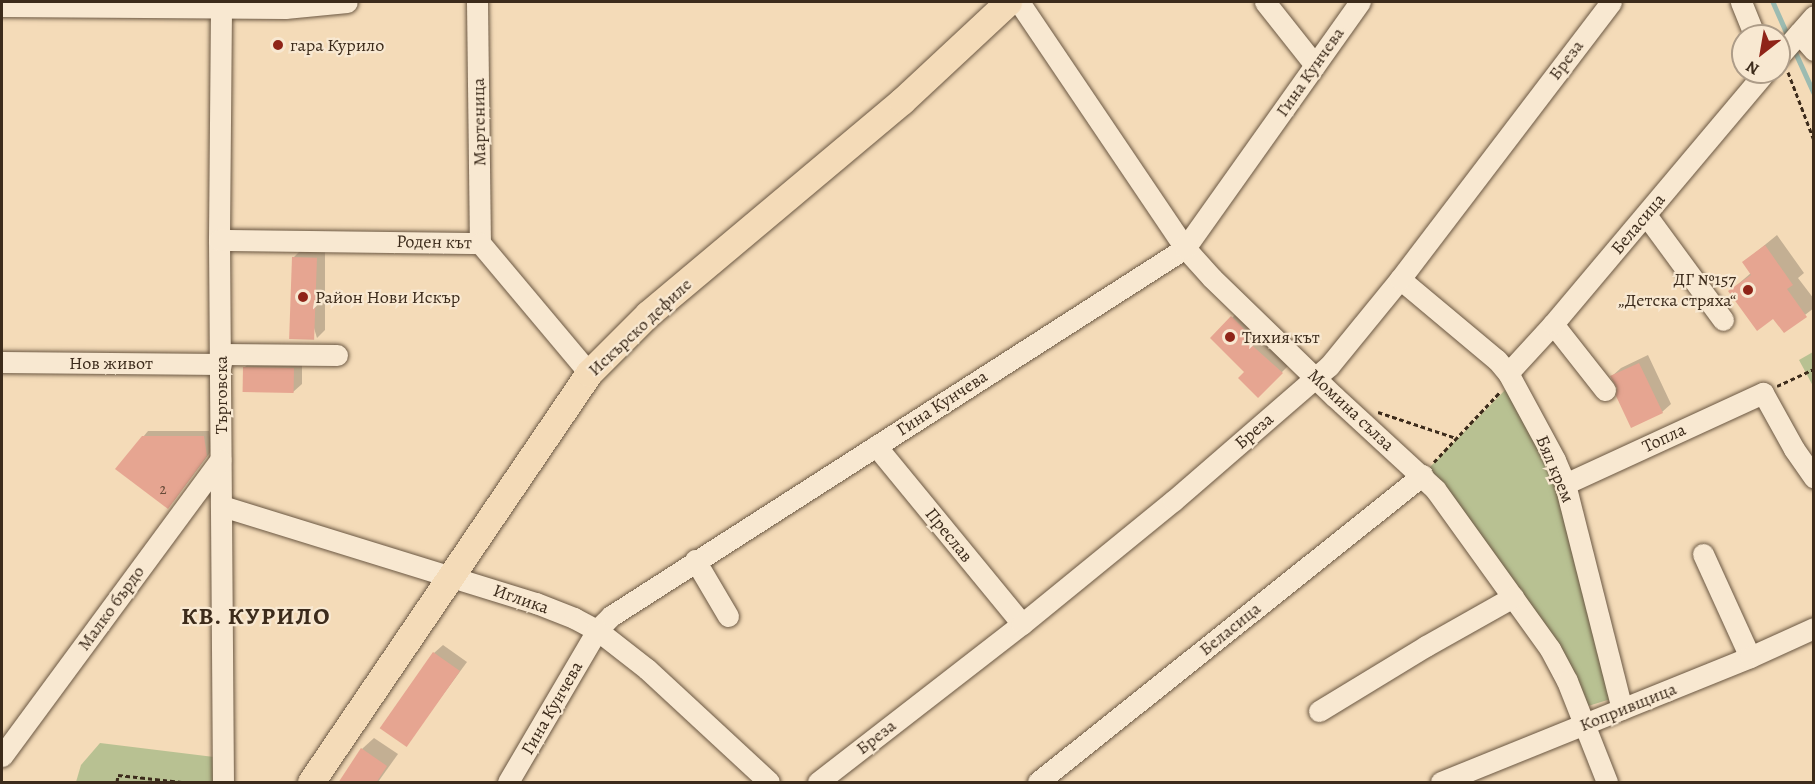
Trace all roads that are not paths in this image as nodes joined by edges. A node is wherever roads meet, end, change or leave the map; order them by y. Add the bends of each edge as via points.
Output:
1 (347, 2) edge
2 (477, 2) edge
3 (1008, 2) edge
4 (1019, 2) edge
5 (1265, 2) edge
6 (1359, 2) edge
7 (1611, 2) edge
8 (1741, 2) edge
9 (2, 6) edge
10 (221, 8) junction
11 (1814, 16) edge
12 (1750, 24) edge
13 (1799, 33) junction
14 (1791, 44) edge
15 (1814, 50) edge
16 (1315, 65) junction
17 (1759, 84) edge
18 (1646, 214) junction
19 (219, 240) junction
20 (480, 243) junction
21 (1185, 248) junction
22 (1400, 279) junction
23 (1723, 320) dead end
24 (1553, 324) junction
25 (337, 356) dead end
26 (221, 359) junction
27 (2, 362) edge
28 (589, 373) junction
29 (1510, 376) junction
30 (1315, 378) junction
31 (1605, 390) dead end
32 (876, 446) junction
33 (220, 460) junction
34 (1422, 475) junction
35 (1814, 478) edge
36 (1565, 484) junction
37 (222, 506) junction
38 (1703, 554) dead end
39 (695, 560) junction
40 (450, 576) junction
41 (1513, 597) junction
42 (728, 616) dead end
43 (1022, 624) junction
44 (1814, 628) edge
45 (597, 630) junction
46 (1750, 657) junction
47 (1622, 709) junction
48 (1319, 711) dead end
49 (1583, 725) junction
50 (2, 756) edge
51 (223, 783) edge
52 (311, 783) edge
53 (508, 783) edge
54 (769, 783) edge
55 (818, 783) edge
56 (1038, 783) edge
57 (1441, 783) edge
58 (1607, 783) edge

1 - 10 street via 285,8
2 - 20 street, Мартеница
3 - 28 main road, Искърско дефиле via 902,101 648,314
4 - 21 street, Момина сълза
5 - 16 street
6 - 16 street, Гина Кунчева
7 - 22 street, Бреза
8 - 12 street
9 - 10 street
10 - 19 street, Търговска
11 - 13 street, Беласица
13 - 14 street, Беласица
13 - 15 street
16 - 21 street, Гина Кунчева
17 - 18 street, Беласица
18 - 23 street
18 - 24 street, Беласица
19 - 20 street, Роден кът
19 - 26 street, Търговска
20 - 28 street, Роден кът
21 - 30 street, Момина сълза
21 - 32 street, Гина Кунчева
22 - 29 street, Бял крем via 1497,360
22 - 30 street, Бреза via 1343,350
24 - 29 street, Беласица
24 - 31 street
25 - 26 street, Нов живот
26 - 27 street, Нов живот
26 - 33 street, Търговска
28 - 40 main road, Искърско дефиле
29 - 36 street, Бял крем
30 - 34 street, Момина сълза
30 - 43 street, Бреза
32 - 39 street, Гина Кунчева
32 - 43 street, Преслав
33 - 37 street, Търговска
33 - 50 street, Малко бърдо
34 - 41 street, Момина сълза
34 - 56 street, Беласица
35 - 36 street, Топла via 1764,393
36 - 47 street, Бял крем
37 - 40 street, Иглика
37 - 51 street, Търговска
38 - 46 street
39 - 42 street
39 - 45 street, Гина Кунчева via 611,616
40 - 45 street, Иглика via 536,603
40 - 52 main road, Искърско дефиле
41 - 48 street
41 - 49 street, Момина сълза via 1550,649
43 - 55 street, Бреза
44 - 46 street, Копривщица
45 - 53 street, Гина Кунчева
45 - 54 street, Иглика via 647,669
46 - 47 street, Копривщица
47 - 49 street, Копривщица
49 - 57 street, Копривщица
49 - 58 street, Момина сълза

